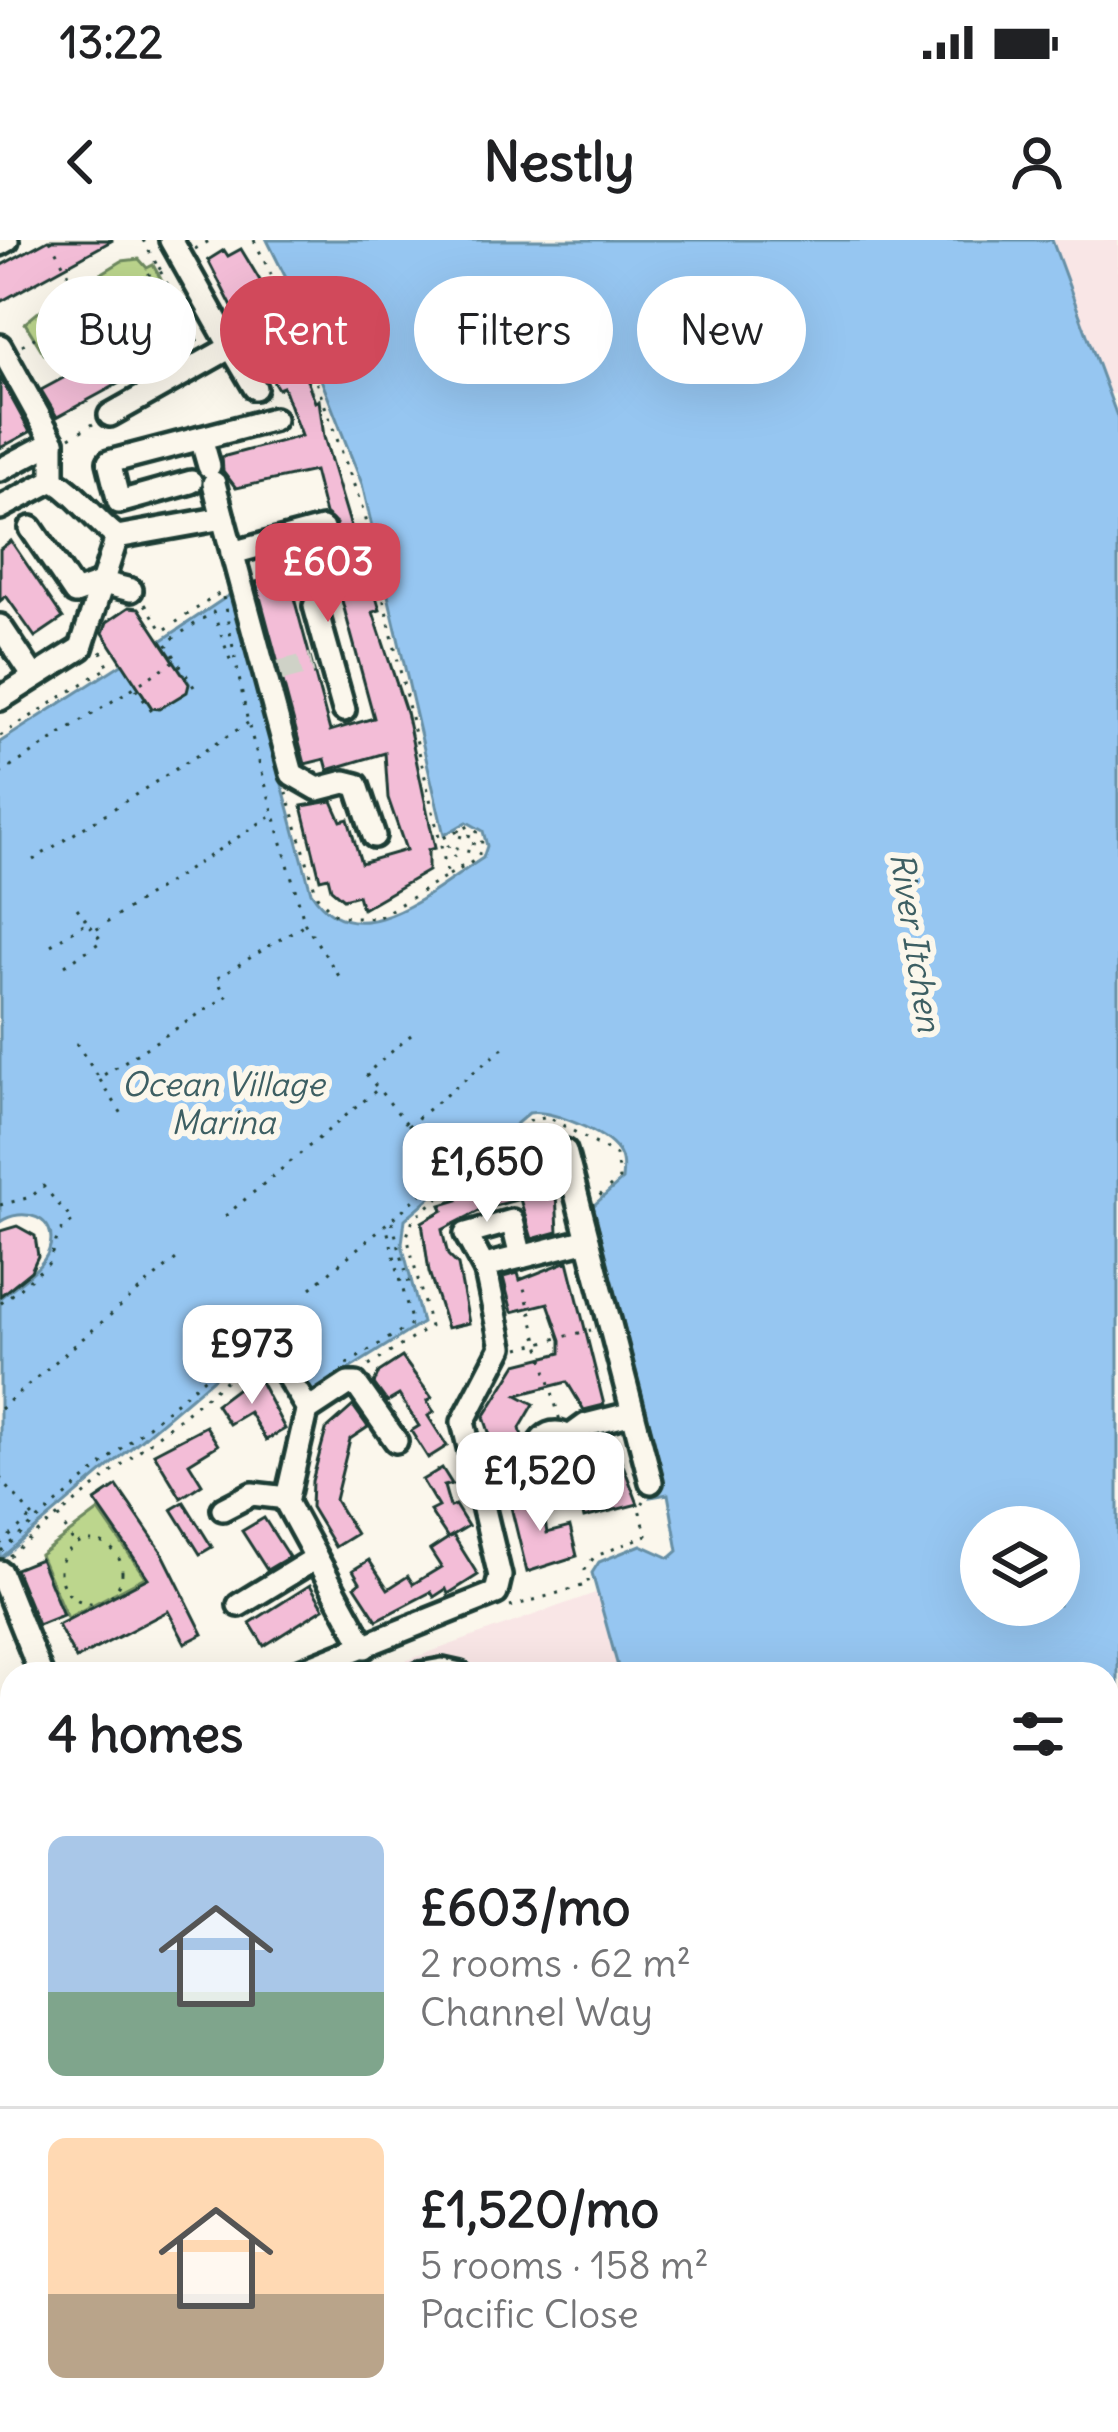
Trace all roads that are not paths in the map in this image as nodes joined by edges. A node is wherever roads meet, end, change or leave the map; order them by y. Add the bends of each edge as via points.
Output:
1 (176, 248) edge
2 (220, 327) edge
3 (3, 350) edge
4 (220, 353) edge
5 (253, 384) edge
6 (255, 388) dead end
7 (110, 415) road end
8 (274, 419) dead end
9 (201, 438) junction
10 (53, 444) junction
11 (0, 470) edge
12 (205, 477) junction
13 (52, 480) junction
14 (0, 508) edge
15 (223, 518) junction
16 (31, 528) dead end
17 (322, 529) dead end
18 (117, 537) junction
19 (232, 553) junction
20 (103, 583) junction
21 (131, 590) road end
22 (315, 606) dead end
23 (0, 626) edge
24 (34, 677) junction
25 (0, 699) edge
26 (344, 710) dead end
27 (374, 836) dead end
28 (565, 1150) dead end
29 (588, 1240) junction
30 (519, 1257) junction
31 (486, 1271) junction
32 (278, 1361) road end
33 (308, 1409) junction
34 (633, 1413) junction
35 (396, 1441) dead end
36 (478, 1490) junction
37 (648, 1490) road end
38 (287, 1498) junction
39 (223, 1509) dead end
40 (329, 1567) junction
41 (0, 1568) edge
42 (239, 1605) dead end
43 (365, 1647) junction
44 (36, 1662) edge
45 (325, 1662) edge

1 - 2 street
3 - 10 street
4 - 7 street
5 - 6 street
8 - 9 street
9 - 12 street
9 - 12 street via 109,462 119,502
10 - 11 street
10 - 13 street
12 - 15 street
13 - 14 street
13 - 18 street
15 - 18 street
15 - 19 street
16 - 20 street via 75,593
17 - 19 street
18 - 20 street
19 - 27 street via 231,586 273,673 292,774 318,789 357,785
20 - 21 street
20 - 24 street via 81,648
22 - 26 street via 320,660
23 - 24 street
24 - 25 street
28 - 29 street
29 - 30 street
29 - 34 street
30 - 31 street
30 - 31 street via 512,1221 466,1234
31 - 36 street via 502,1340 463,1422
32 - 33 street
33 - 35 street via 343,1377
33 - 38 street
34 - 36 street via 566,1436 574,1453 568,1464
34 - 37 street
36 - 43 street via 500,1576 496,1593
38 - 39 street via 252,1494
38 - 40 street via 288,1513
40 - 42 street
40 - 43 street
41 - 44 street
43 - 45 street

